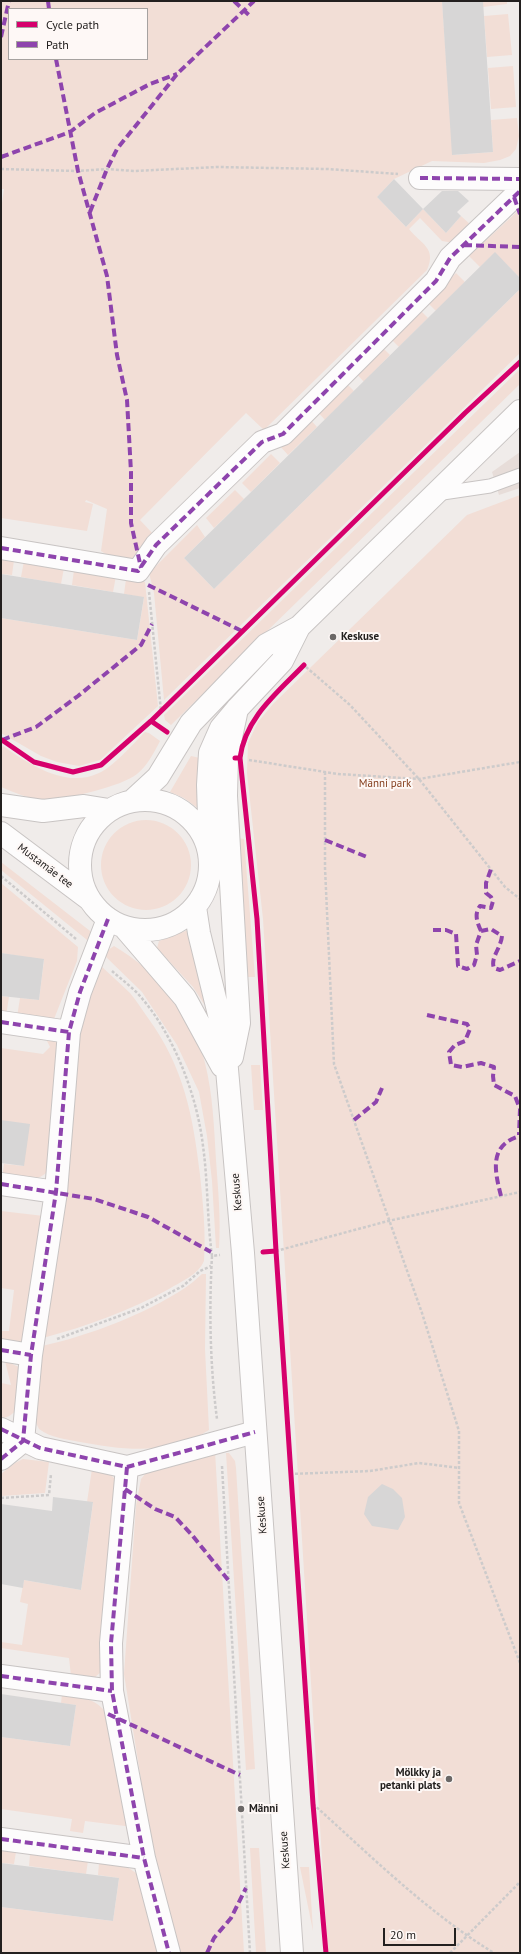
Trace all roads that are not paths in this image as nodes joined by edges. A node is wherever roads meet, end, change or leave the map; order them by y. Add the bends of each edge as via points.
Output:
1 (420, 178) road end
2 (520, 179) edge
3 (520, 191) edge
4 (520, 411) edge
5 (520, 475) edge
6 (435, 494) junction
7 (1, 548) edge
8 (299, 627) junction
9 (237, 709) junction
10 (132, 801) junction
11 (1, 805) edge
12 (109, 810) junction
13 (1, 833) edge
14 (210, 859) junction
15 (89, 899) junction
16 (195, 907) junction
17 (116, 923) junction
18 (1, 1022) edge
19 (69, 1032) junction
20 (228, 1078) junction
21 (1, 1184) edge
22 (56, 1192) junction
23 (32, 1349) junction
24 (1, 1350) edge
25 (1, 1429) edge
26 (255, 1432) junction
27 (23, 1442) junction
28 (1, 1459) edge
29 (127, 1467) junction
30 (1, 1676) edge
31 (112, 1691) junction
32 (1, 1839) edge
33 (144, 1858) junction
34 (169, 1953) edge
35 (292, 1953) edge

1 - 2 street
3 - 7 street via 450,258 436,281 283,434 262,442 156,545 138,571
4 - 6 street
5 - 6 lane via 490,486
6 - 8 street
8 - 9 street via 282,661
8 - 10 street via 266,644 191,723 158,777
9 - 14 street via 221,728 210,753
9 - 20 street, Keskuse via 227,756 226,796 239,1023
10 - 12 street
10 - 14 street via 154,800 174,807 192,820 204,838
11 - 12 street via 43,811 84,806
12 - 15 street via 94,823 84,841 79,860 81,881
13 - 15 street, Mustamäe tee
14 - 16 street via 209,876 204,892
15 - 17 street
16 - 17 street via 181,920 163,928 143,931
16 - 20 street, Keskuse via 224,1035
17 - 19 street via 95,955 80,992
17 - 20 street, Keskuse via 185,998
18 - 19 street
19 - 22 street
20 - 26 street, Keskuse
21 - 22 street
22 - 23 street
23 - 24 street
23 - 27 street
25 - 27 street
26 - 29 street
26 - 35 street, Keskuse
27 - 28 street
27 - 29 street
29 - 31 street via 111,1643
30 - 31 street
31 - 33 street
32 - 33 street
33 - 34 street

